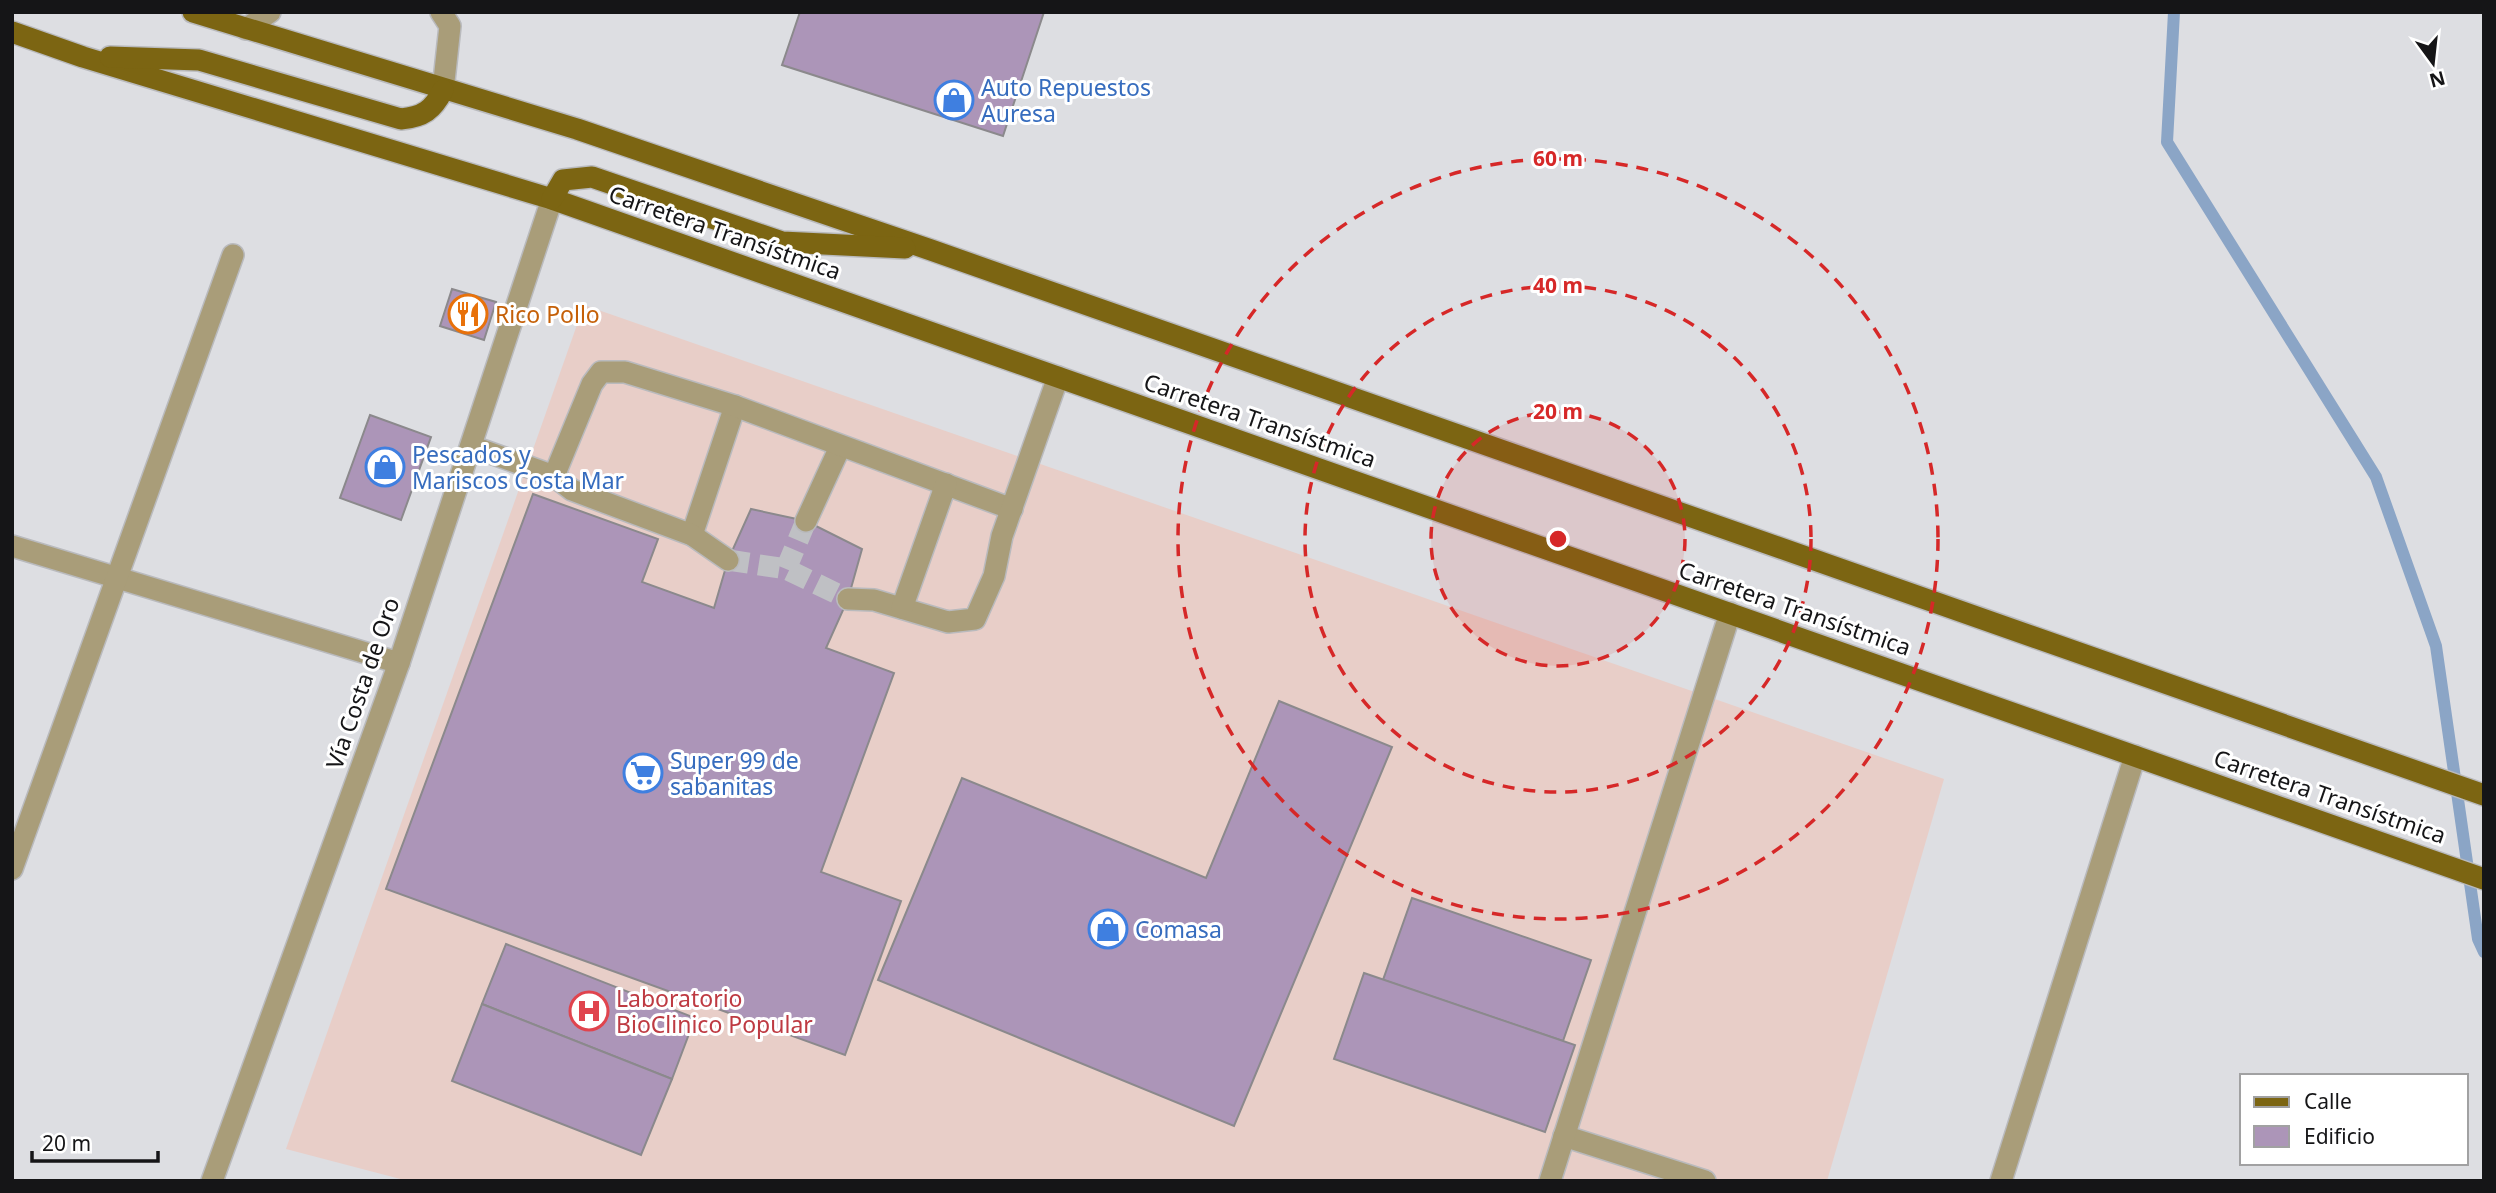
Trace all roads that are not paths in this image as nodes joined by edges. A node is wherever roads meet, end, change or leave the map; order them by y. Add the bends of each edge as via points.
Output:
1 (193, 12) edge
2 (270, 12) edge
3 (441, 12) edge
4 (246, 29) junction
5 (12, 32) edge
6 (83, 57) junction
7 (443, 90) junction
8 (552, 199) junction
9 (931, 250) junction
10 (233, 255) dead end
11 (1058, 377) junction
12 (735, 406) junction
13 (471, 446) junction
14 (840, 447) junction
15 (554, 476) junction
16 (946, 484) junction
17 (1012, 509) junction
18 (806, 521) tunnel mouth
19 (692, 535) junction
20 (12, 546) edge
21 (728, 560) tunnel mouth
22 (119, 579) junction
23 (848, 599) tunnel mouth
24 (902, 608) junction
25 (1730, 613) junction
26 (398, 663) junction
27 (2135, 756) junction
28 (2484, 795) edge
29 (12, 869) edge
30 (2484, 878) edge
31 (1564, 1136) junction
32 (212, 1181) edge
33 (1550, 1181) edge
34 (1705, 1181) edge
35 (2001, 1181) edge

1 - 4 main road
2 - 4 street
3 - 7 street via 450,26
4 - 7 main road
5 - 6 main road, Carretera Transístmica
6 - 7 main road via 199,60 401,119 421,116 435,107
6 - 8 main road, Carretera Transístmica
7 - 9 main road via 577,129
8 - 9 main road via 563,180 592,177 782,242
8 - 11 main road, Carretera Transístmica
8 - 13 street, Vía Costa de Oro
9 - 28 main road
10 - 22 street
11 - 17 street
11 - 25 main road, Carretera Transístmica
12 - 14 street via 805,429
12 - 15 street via 625,372 601,372
12 - 19 street
13 - 15 street
13 - 26 street, Vía Costa de Oro
14 - 16 street
14 - 18 street
15 - 19 street via 572,490
16 - 17 street
16 - 24 street
17 - 24 street via 994,576 975,619 947,622
19 - 21 street
20 - 22 street
22 - 26 street
22 - 29 street
23 - 24 street
25 - 27 main road, Carretera Transístmica
25 - 31 street
26 - 32 street, Vía Costa de Oro
27 - 30 main road, Carretera Transístmica
27 - 35 street
31 - 33 street
31 - 34 street

